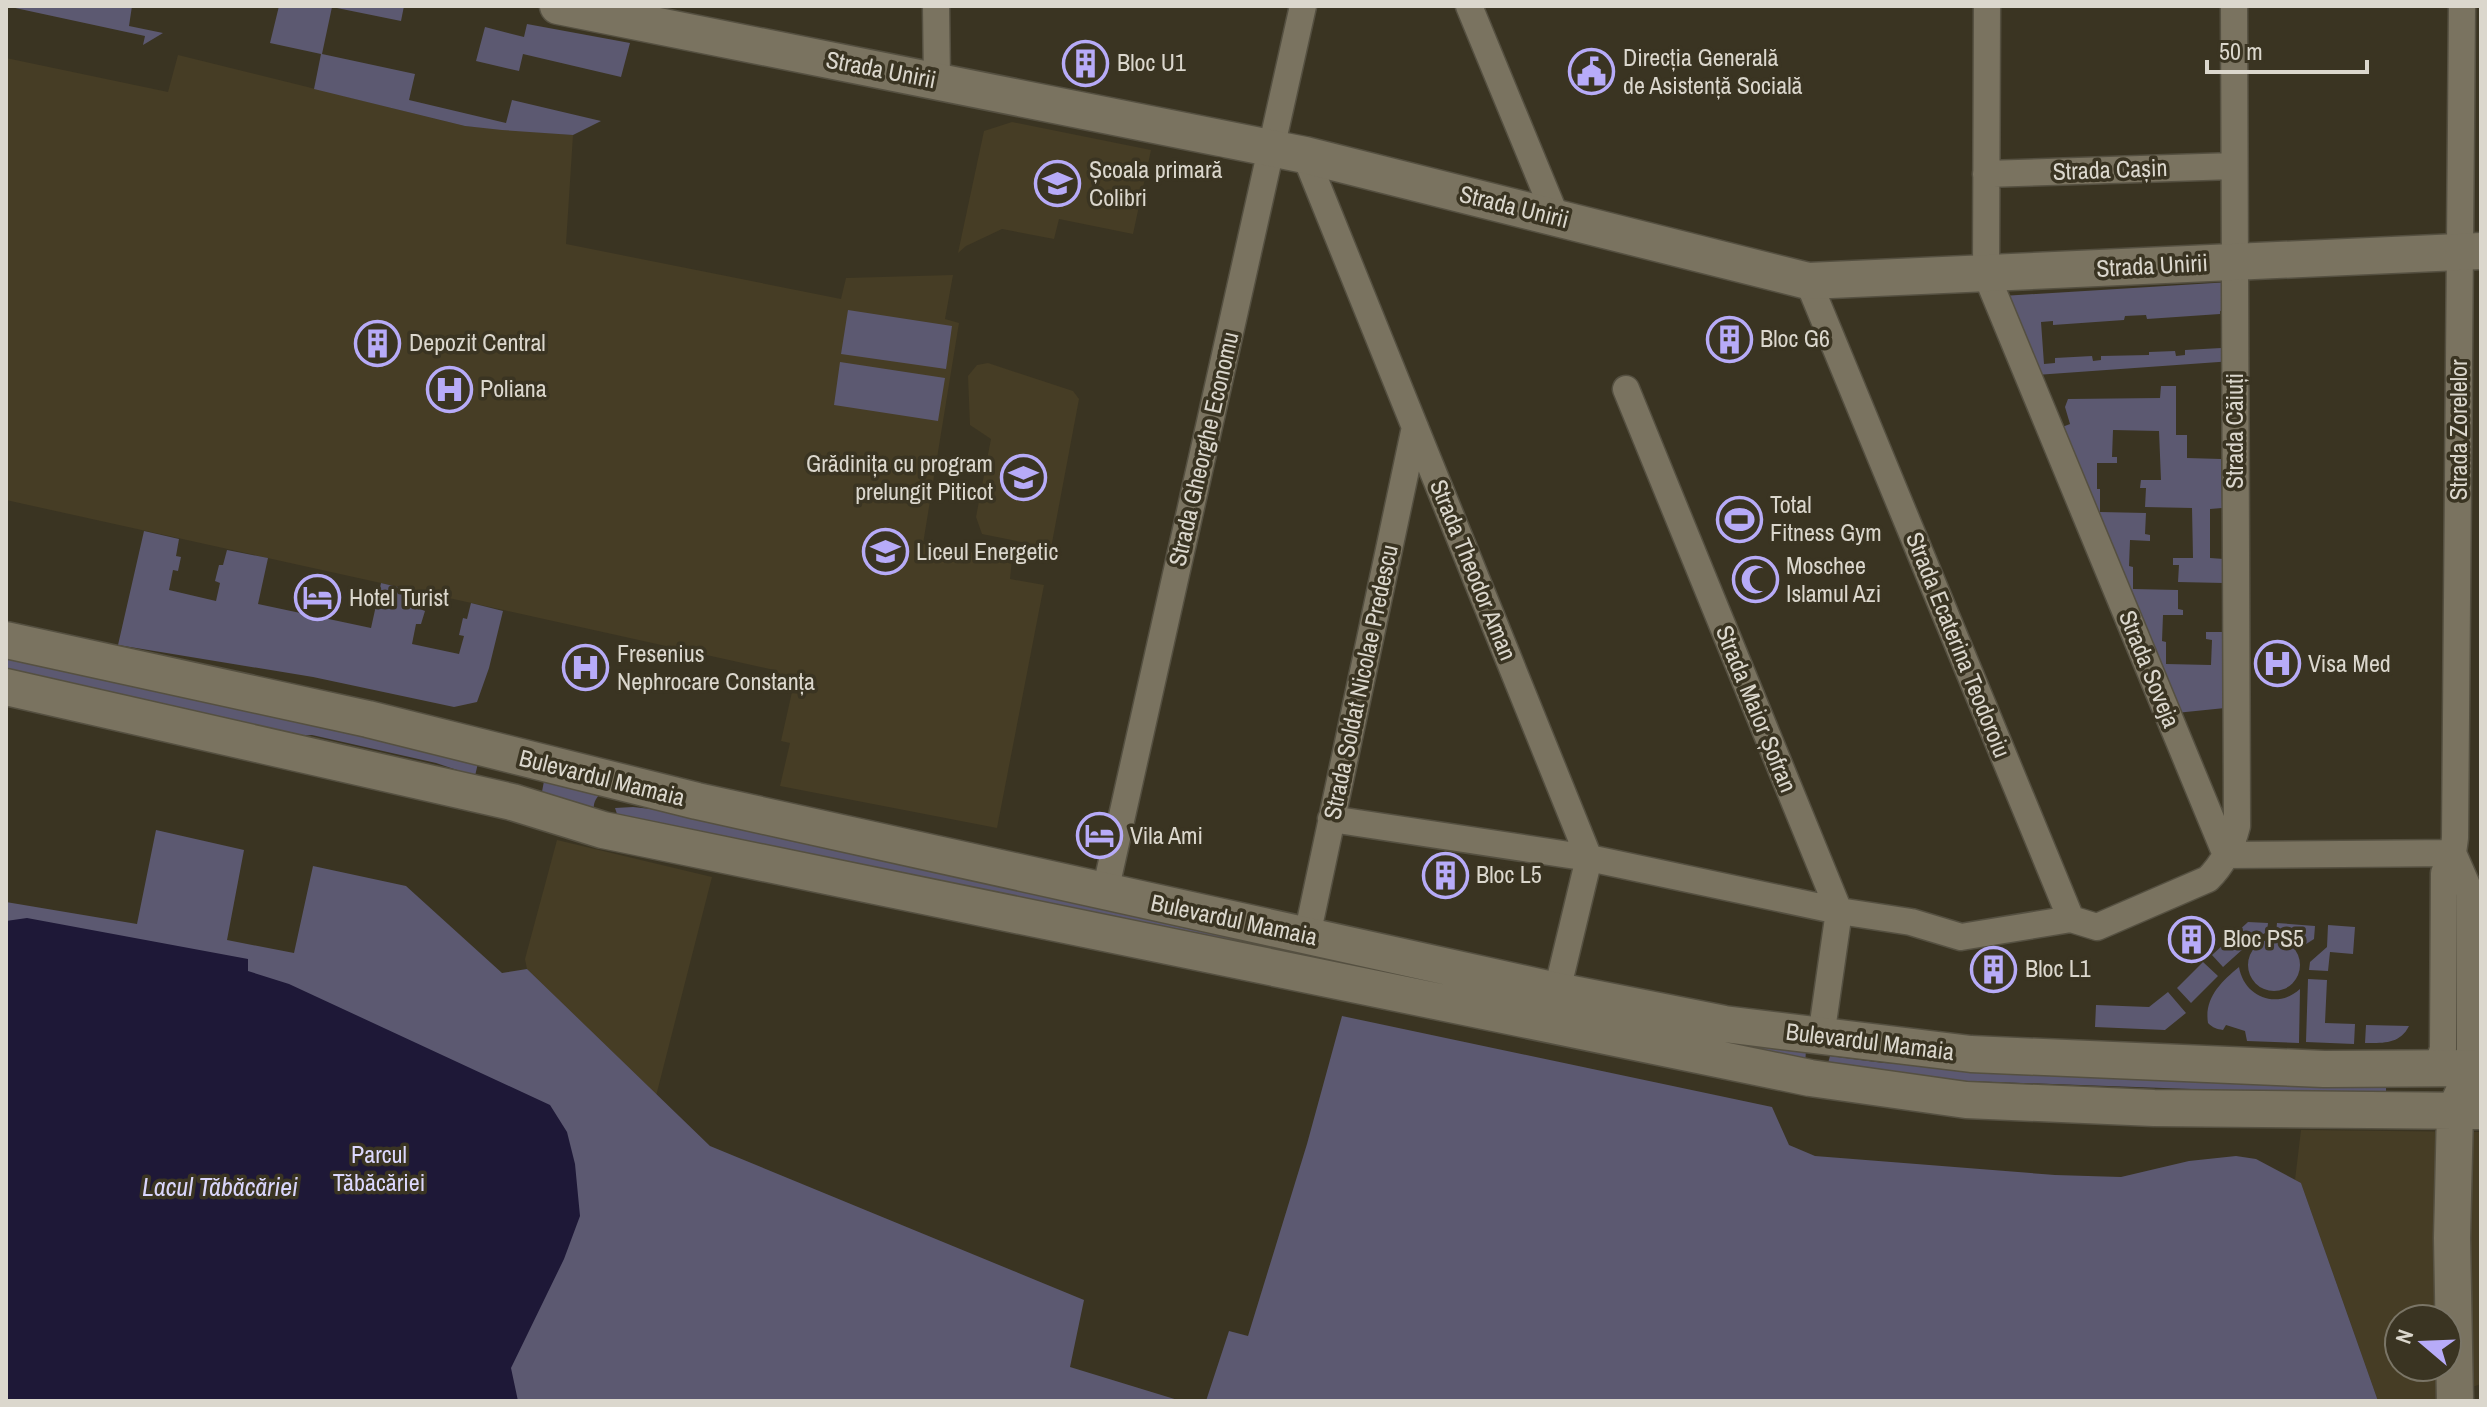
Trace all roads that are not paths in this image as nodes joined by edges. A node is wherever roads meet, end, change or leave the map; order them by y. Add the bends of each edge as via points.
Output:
1 (558, 6) edge
2 (936, 6) edge
3 (1303, 6) edge
4 (1469, 6) edge
5 (1987, 6) edge
6 (2234, 6) edge
7 (2462, 6) edge
8 (937, 81) junction
9 (1288, 152) junction
10 (2234, 166) junction
11 (1986, 174) junction
12 (1556, 217) junction
13 (2470, 252) edge
14 (2235, 262) junction
15 (1986, 274) junction
16 (1808, 281) junction
17 (1626, 389) dead end
18 (1415, 427) junction
19 (6, 640) edge
20 (6, 687) edge
21 (697, 801) junction
22 (1331, 819) junction
23 (603, 830) junction
24 (2453, 853) junction
25 (2226, 855) junction
26 (1589, 858) junction
27 (1105, 892) junction
28 (1839, 911) junction
29 (2071, 919) junction
30 (1307, 936) junction
31 (1557, 991) junction
32 (1821, 1037) junction
33 (2462, 1069) edge
34 (2455, 1111) edge
35 (2432, 1303) edge
36 (2455, 1401) edge

1 - 8 main road, Strada Unirii
2 - 8 street
3 - 9 street, Strada Gheorghe Economu
4 - 12 street
5 - 11 street
6 - 10 street, Strada Căiuți
7 - 13 street, Strada Zorelelor
8 - 9 main road, Strada Unirii
9 - 12 main road, Strada Unirii
9 - 18 street, Strada Theodor Aman
9 - 27 street, Strada Gheorghe Economu
10 - 11 street, Strada Cașin
10 - 14 street, Strada Căiuți
11 - 15 street
12 - 16 main road, Strada Unirii
13 - 14 main road, Strada Unirii
13 - 24 street, Strada Zorelelor
14 - 15 main road, Strada Unirii
14 - 25 street, Strada Căiuți via 2237,826
15 - 16 main road, Strada Unirii
15 - 25 street, Strada Soveja
16 - 29 street, Strada Ecaterina Teodoroiu
17 - 28 street, Strada Maior Șofran
18 - 22 street, Strada Soldat Nicolae Predescu
18 - 26 street, Strada Theodor Aman
19 - 21 main road, Bulevardul Mamaia via 368,719
20 - 23 main road, Bulevardul Mamaia via 512,802
21 - 23 main road via 646,805 612,799 602,805
21 - 27 main road, Bulevardul Mamaia
22 - 26 street
22 - 30 street, Strada Soldat Nicolae Predescu
23 - 34 main road, Bulevardul Mamaia via 1810,1078 1966,1100
24 - 25 street
24 - 33 street, Strada Zorelelor via 2444,873 2443,1049
25 - 29 street via 2208,879 2097,927
26 - 28 street
26 - 31 street
27 - 30 main road, Bulevardul Mamaia
28 - 29 street via 1911,922 1961,937
28 - 32 street
30 - 31 main road, Bulevardul Mamaia
31 - 32 main road, Bulevardul Mamaia
32 - 33 main road, Bulevardul Mamaia via 2001,1056
33 - 34 main road via 2429,1091
34 - 35 main road
34 - 36 main road

